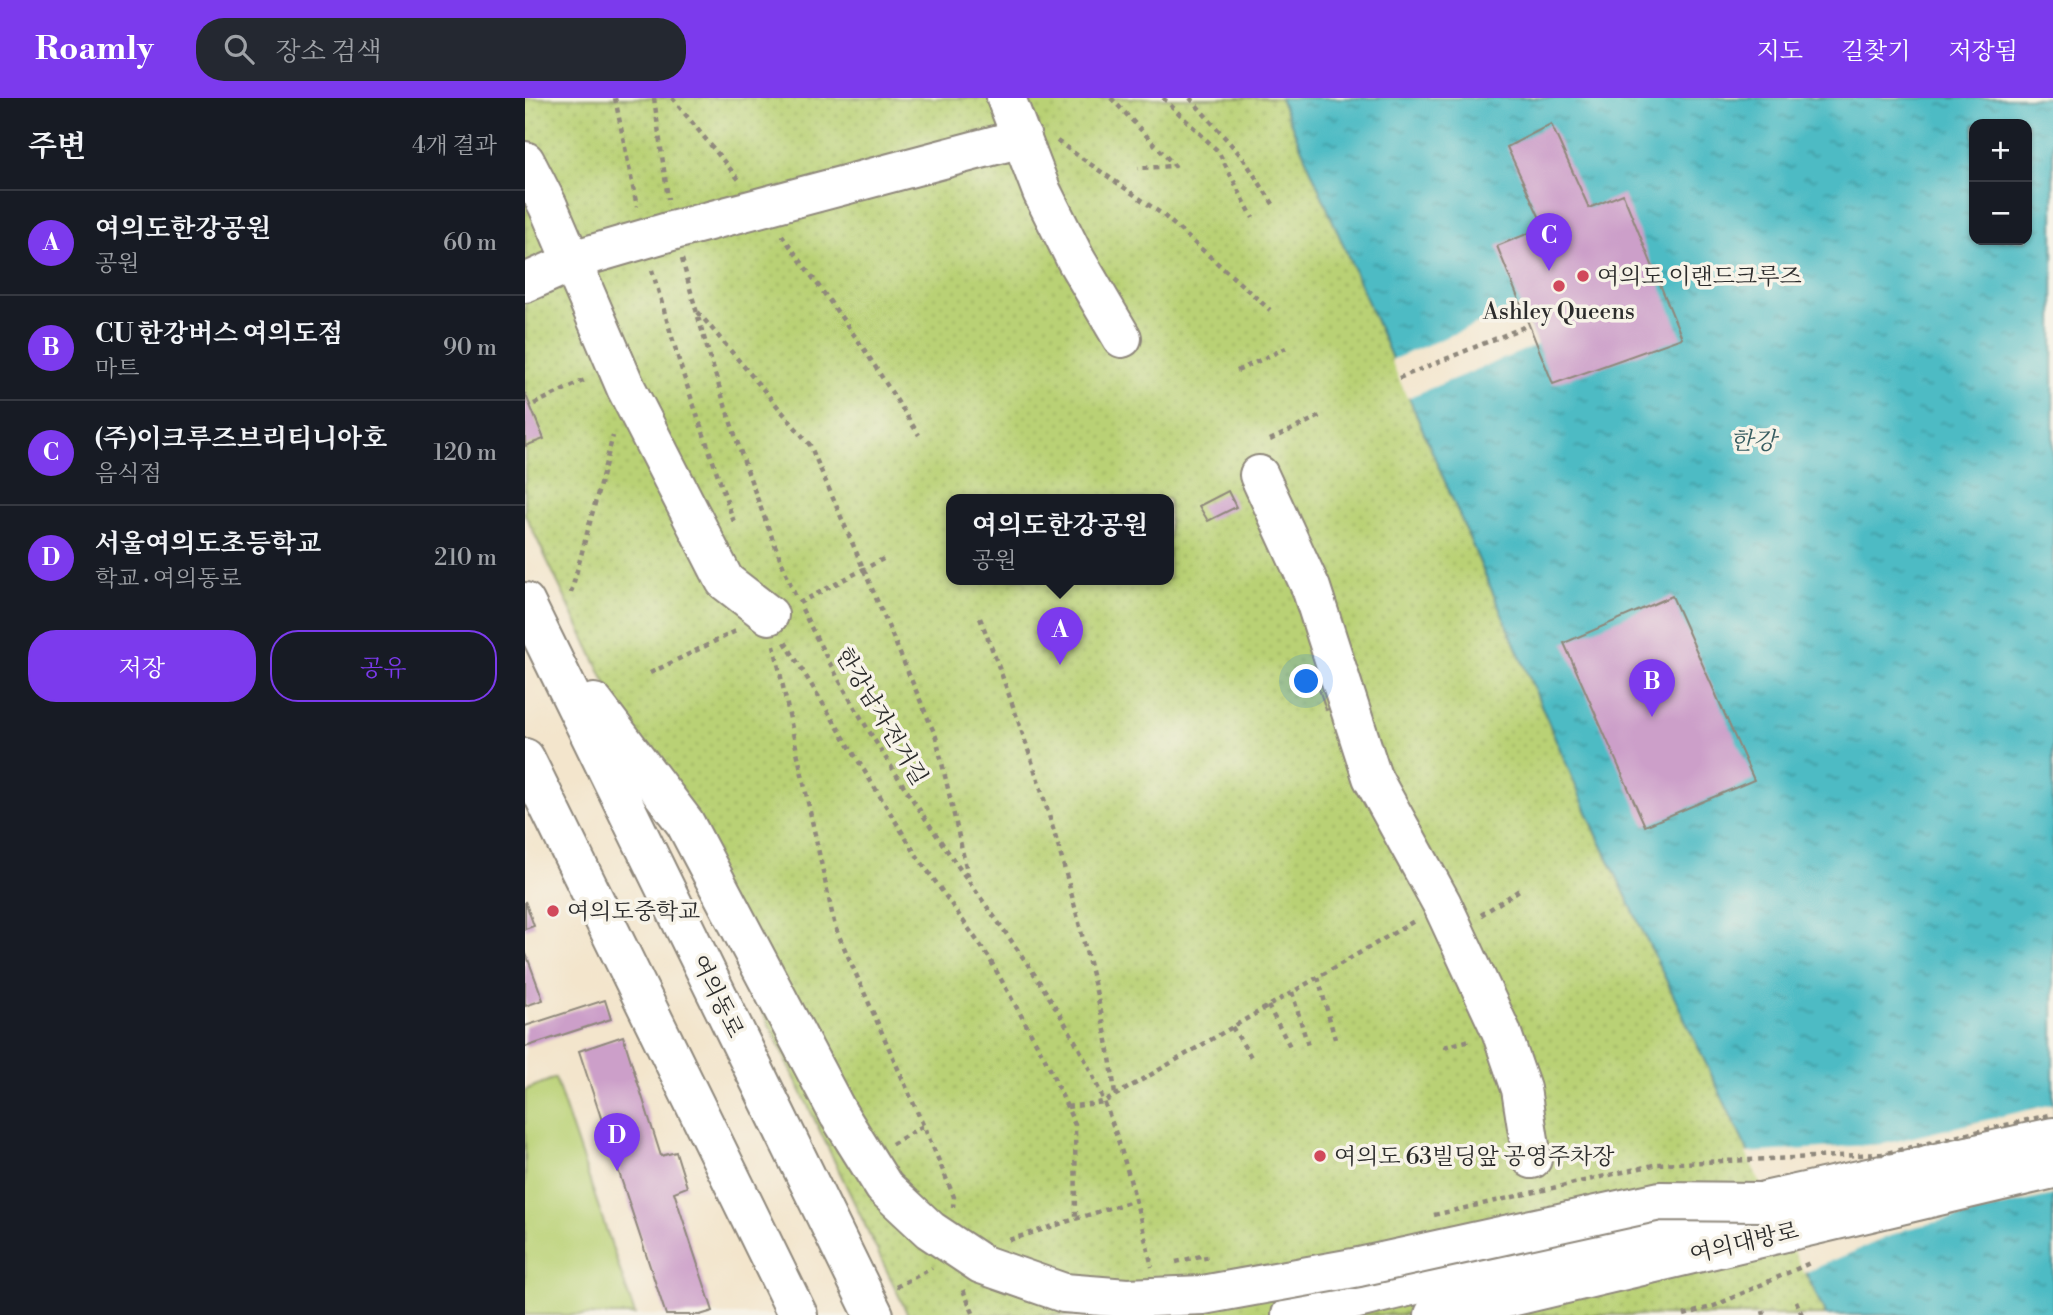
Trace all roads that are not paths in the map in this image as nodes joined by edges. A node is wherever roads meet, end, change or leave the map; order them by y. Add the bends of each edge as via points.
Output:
1 (1006, 98) edge
2 (1022, 138) junction
3 (525, 161) edge
4 (572, 261) junction
5 (525, 283) edge
6 (1122, 338) dead end
7 (1265, 458) road end
8 (525, 601) edge
9 (784, 609) road end
10 (542, 635) junction
11 (525, 758) edge
12 (2053, 1137) edge
13 (1532, 1159) dead end
14 (2053, 1169) edge
15 (1760, 1202) junction
16 (1738, 1244) junction
17 (871, 1308) edge
18 (798, 1315) edge
19 (1291, 1315) edge
20 (1434, 1315) edge
21 (1550, 1315) edge

1 - 2 main road
2 - 4 main road
2 - 6 main road via 1042,192 1076,260
3 - 4 main road
4 - 5 main road
4 - 9 main road via 621,376 725,581
7 - 13 main road via 1372,777 1449,918 1501,1031 1517,1077
8 - 10 main road, 여의동로
10 - 15 main road, bridge via 685,823 839,1115 884,1186 930,1230 981,1264 1064,1293 1127,1298 1203,1295 1359,1267 1660,1201
10 - 17 main road, 여의동로
11 - 18 main road
12 - 15 main road
14 - 16 main road, 여의대방로
15 - 19 main road, bridge
16 - 20 main road, 여의대방로
16 - 21 main road via 1611,1300

